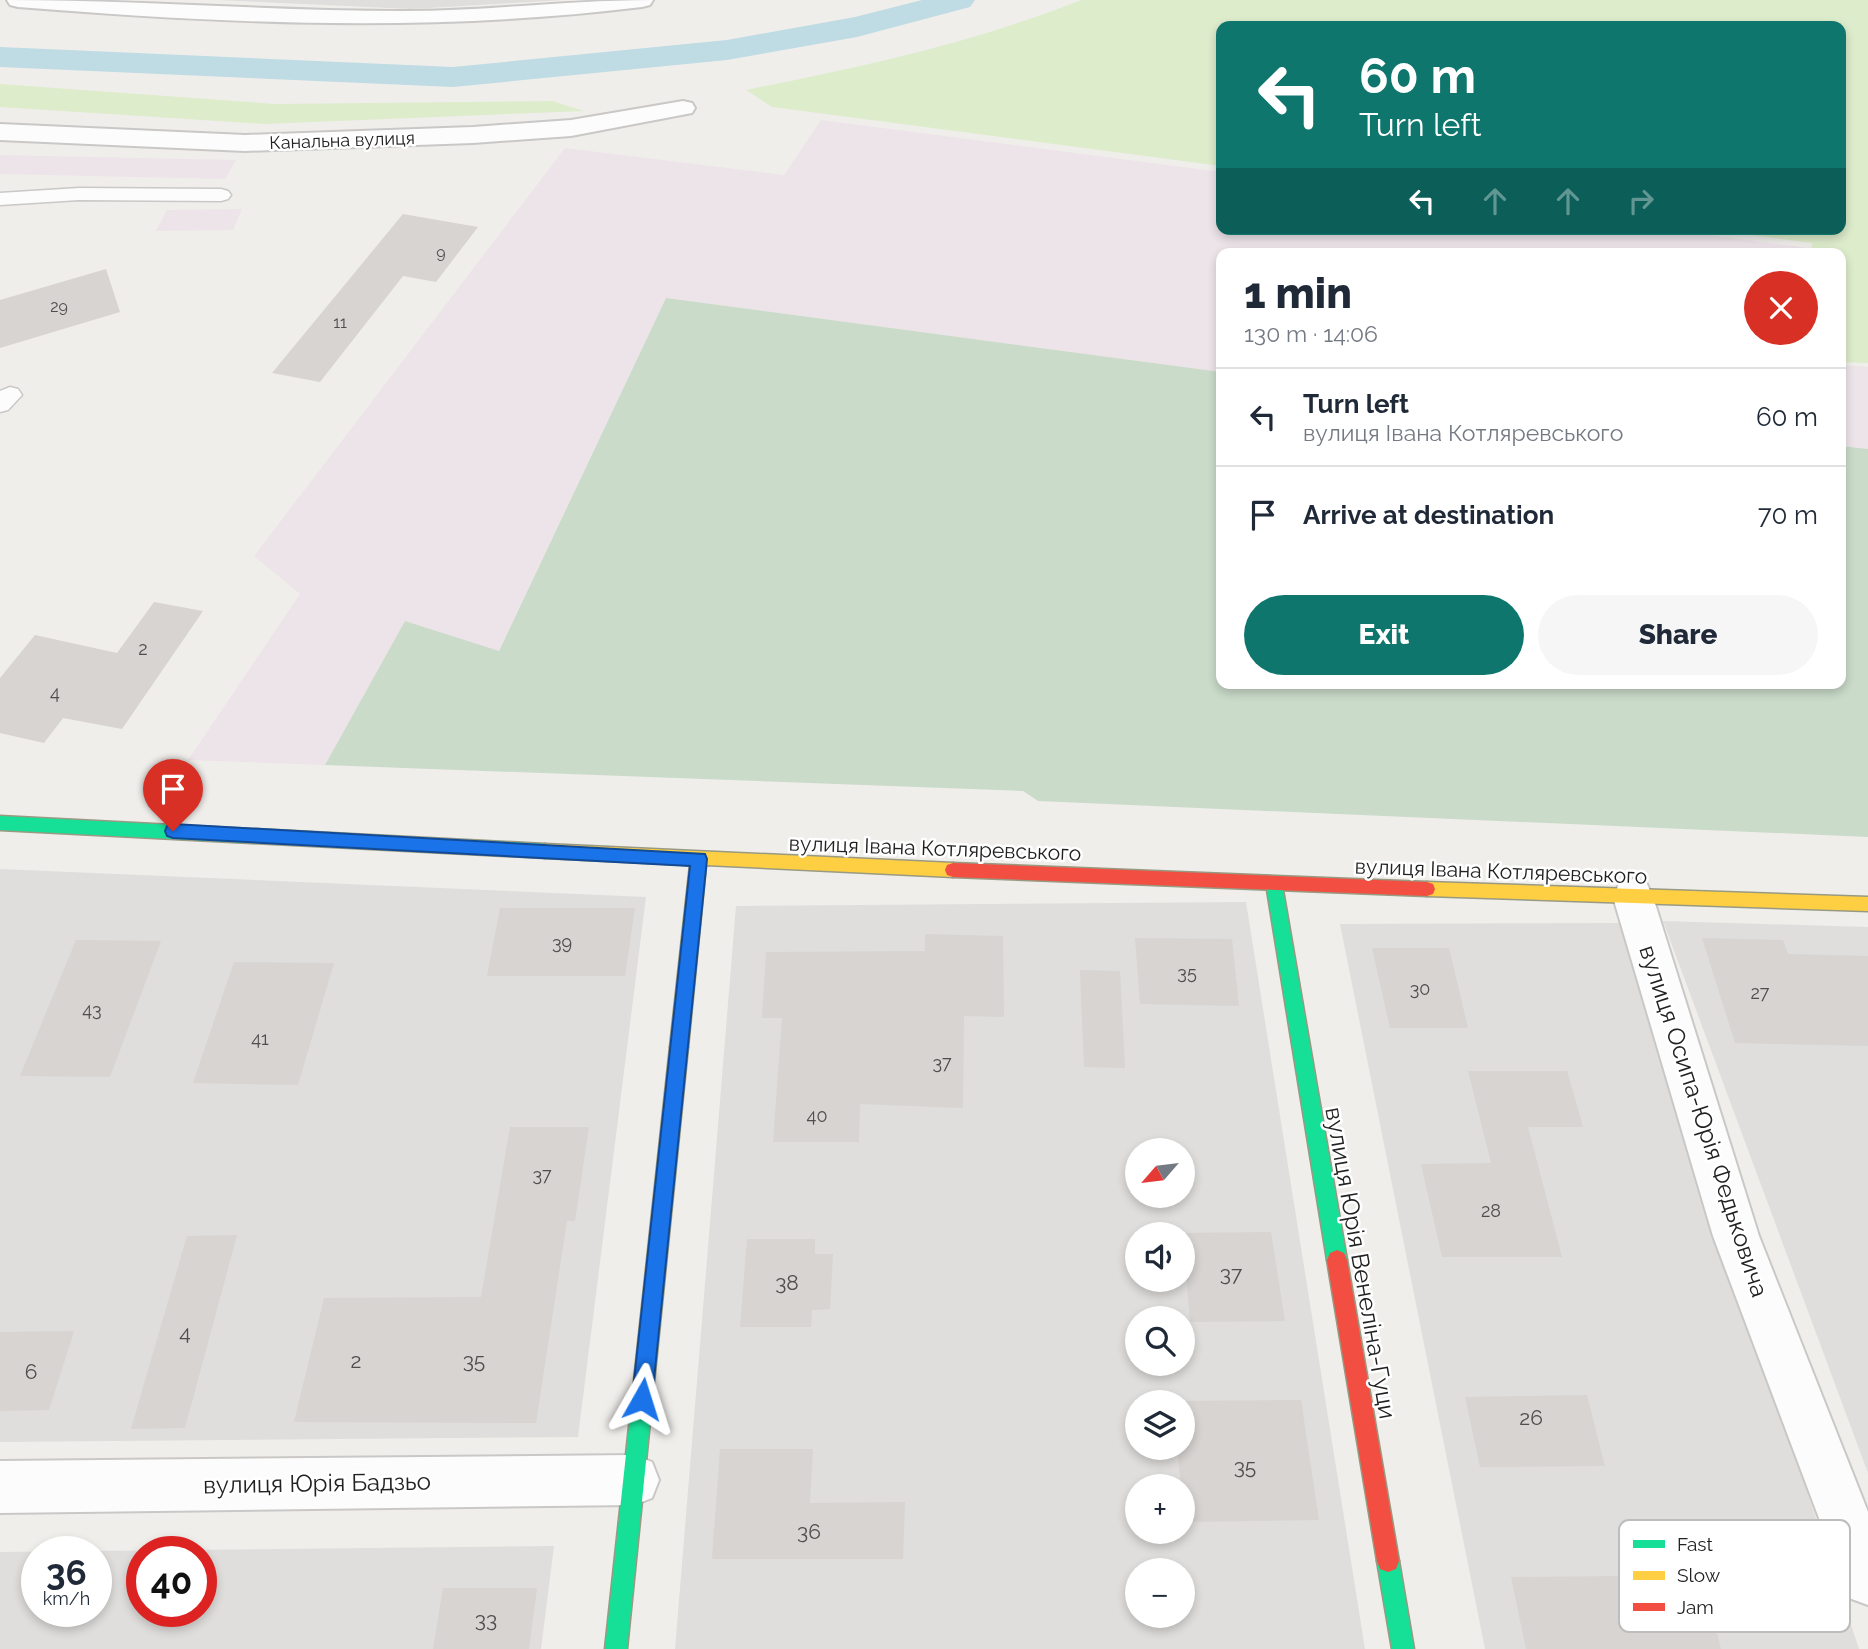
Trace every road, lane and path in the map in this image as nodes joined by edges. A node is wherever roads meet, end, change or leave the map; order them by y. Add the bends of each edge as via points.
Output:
1 (19, 0) edge
2 (642, 0) edge
3 (683, 108) dead end
4 (0, 132) edge
5 (221, 194) dead end
6 (0, 199) edge
7 (0, 822) edge
8 (699, 859) junction
9 (1274, 884) junction
10 (1633, 897) junction
11 (1868, 904) edge
12 (634, 1480) junction
13 (0, 1487) edge
14 (1845, 1520) edge
15 (1850, 1533) edge
16 (1868, 1579) edge
17 (616, 1649) edge
18 (1403, 1649) edge

1 - 2 street via 250,14 454,18
3 - 4 street, Канальна вулиця via 571,128 472,135 270,142
5 - 6 lane
7 - 8 street, вулиця Івана Котляревського
8 - 9 street, вулиця Івана Котляревського
8 - 12 street
9 - 10 street, вулиця Івана Котляревського
9 - 18 street, вулиця Юрія Венеліна-Гуци
10 - 11 street, вулиця Івана Котляревського
10 - 14 street, вулиця Осипа-Юрія Федьковича via 1735,1236
12 - 13 street, вулиця Юрія Бадзьо
12 - 17 street
15 - 16 street, вулиця Осипа-Юрія Федьковича

